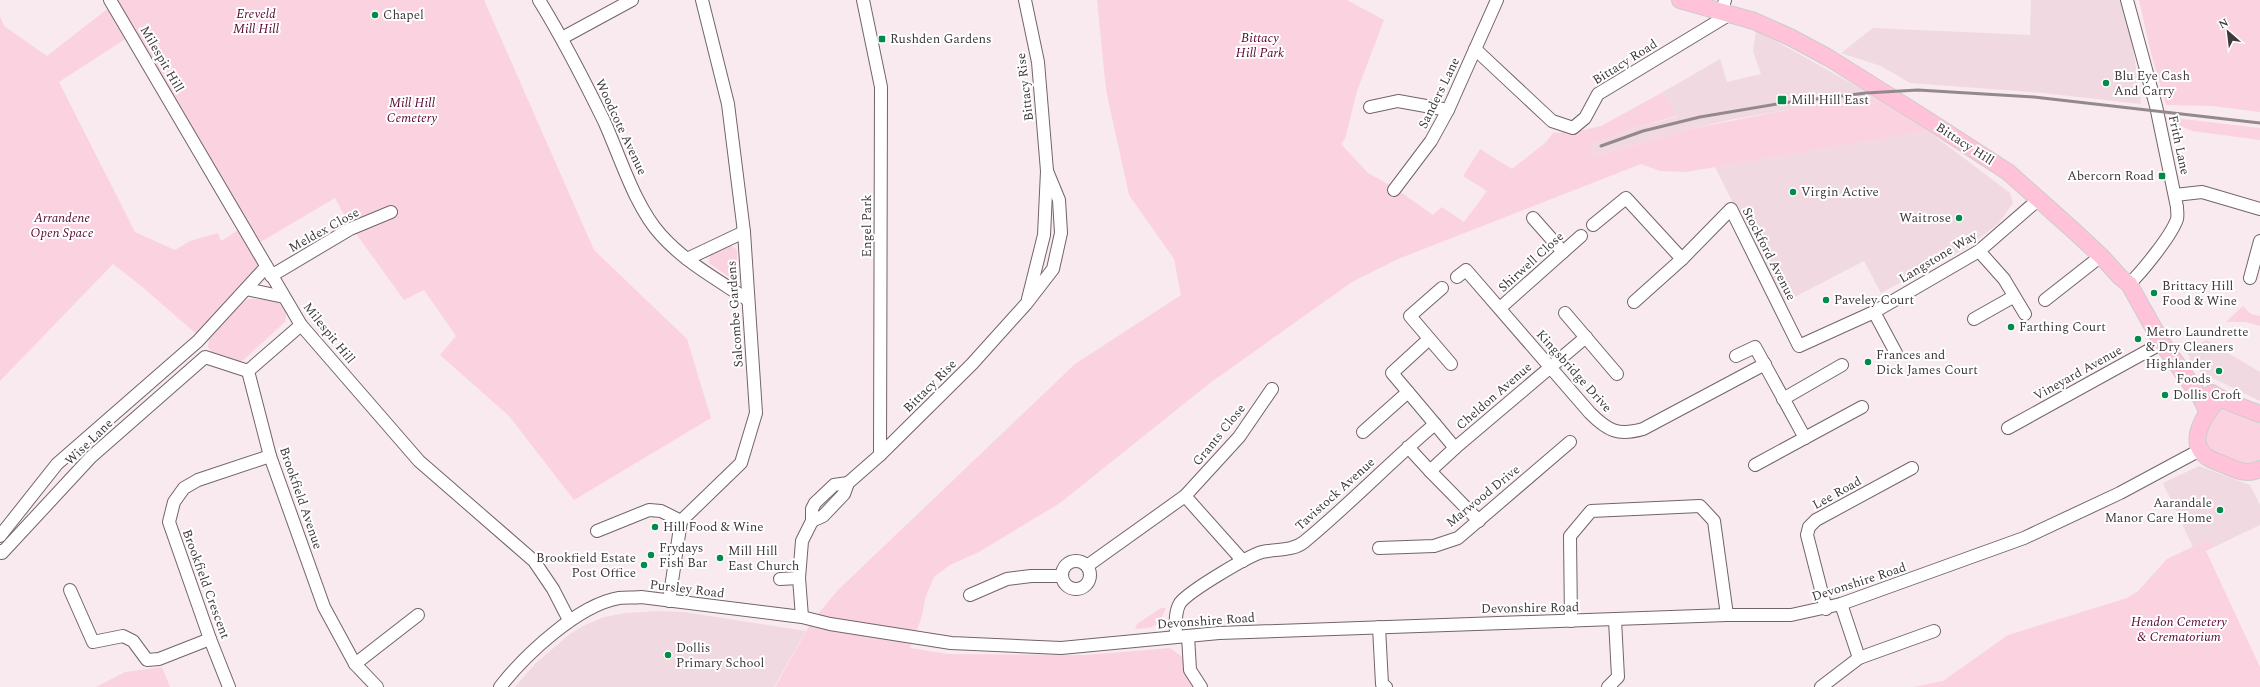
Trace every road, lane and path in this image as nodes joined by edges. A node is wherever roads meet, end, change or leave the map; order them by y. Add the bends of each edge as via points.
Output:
1 (110, 0) edge
2 (539, 0) edge
3 (632, 0) edge
4 (702, 0) edge
5 (863, 0) edge
6 (1025, 0) edge
7 (1499, 0) edge
8 (1680, 0) edge
9 (2127, 0) edge
10 (1726, 8) edge
11 (562, 38) junction
12 (1475, 49) junction
13 (1370, 107) dead end
14 (1448, 110) junction
15 (1047, 171) junction
16 (1394, 190) dead end
17 (2175, 195) junction
18 (2039, 199) junction
19 (2260, 209) edge
20 (391, 212) dead end
21 (1533, 218) dead end
22 (1593, 225) dead end
23 (744, 232) junction
24 (1581, 236) dead end
25 (2260, 241) edge
26 (1979, 251) junction
27 (1563, 252) junction
28 (2101, 256) junction
29 (687, 259) junction
30 (1682, 259) junction
31 (268, 271) junction
32 (1457, 277) dead end
33 (2250, 278) dead end
34 (2129, 284) junction
35 (1442, 288) dead end
36 (246, 289) junction
37 (284, 297) junction
38 (2013, 297) junction
39 (748, 300) junction
40 (2045, 300) dead end
41 (1634, 302) dead end
42 (1026, 304) junction
43 (1500, 308) junction
44 (1874, 312) junction
45 (1565, 313) dead end
46 (2025, 314) dead end
47 (1974, 319) dead end
48 (301, 325) junction
49 (1586, 338) junction
50 (1429, 339) junction
51 (198, 341) junction
52 (2162, 343) junction
53 (1799, 346) joint
54 (1896, 353) dead end
55 (1736, 356) dead end
56 (204, 357) junction
57 (1451, 364) dead end
58 (1765, 364) junction
59 (1842, 365) dead end
60 (1550, 366) junction
61 (248, 371) junction
62 (2182, 373) junction
63 (1617, 374) dead end
64 (1272, 389) dead end
65 (1408, 392) junction
66 (2219, 399) junction
67 (1783, 400) junction
68 (1862, 407) dead end
69 (2207, 411) junction
70 (2260, 414) edge
71 (1435, 424) junction
72 (2008, 428) dead end
73 (1363, 432) dead end
74 (1805, 438) junction
75 (1570, 442) dead end
76 (1408, 447) junction
77 (1455, 448) junction
78 (2200, 450) junction
79 (880, 454) junction
80 (270, 456) junction
81 (1755, 465) dead end
82 (1912, 468) dead end
83 (1430, 471) junction
84 (2259, 471) edge
85 (1185, 496) junction
86 (681, 521) junction
87 (1479, 521) junction
88 (598, 531) dead end
89 (0, 536) edge
90 (1379, 548) dead end
91 (0, 551) edge
92 (1243, 561) junction
93 (1087, 566) junction
94 (1062, 576) junction
95 (780, 578) dead end
96 (799, 578) junction
97 (70, 590) dead end
98 (970, 595) dead end
99 (668, 601) junction
100 (1842, 604) junction
101 (1826, 609) junction
102 (418, 615) dead end
103 (1727, 615) junction
104 (802, 617) junction
105 (569, 620) junction
106 (1615, 620) junction
107 (1571, 621) junction
108 (830, 624) joint
109 (1379, 627) junction
110 (1934, 631) dead end
111 (1182, 636) junction
112 (210, 639) junction
113 (1859, 658) junction
114 (355, 664) junction
115 (370, 685) edge
116 (229, 687) edge
117 (500, 687) edge
118 (1201, 687) edge
119 (1386, 687) edge
120 (1608, 687) edge
121 (1821, 687) edge

1 - 31 street, Milespit Hill
2 - 11 street, Woodcote Avenue
3 - 11 street
4 - 23 street, Salcombe Gardens via 728,104
5 - 79 street, Engel Park via 881,87
6 - 15 street, Bittacy Rise via 1038,62
7 - 12 street, Sanders Lane
8 - 10 main road, Bittacy Hill
9 - 17 street, Frith Lane via 2156,106
10 - 12 street, Bittacy Road via 1598,94 1585,118 1573,128 1552,121
10 - 18 main road, Bittacy Hill via 1778,31 1829,58 2008,172
11 - 29 street, Woodcote Avenue via 646,215 661,235
12 - 14 street, Sanders Lane
13 - 14 street via 1398,101
14 - 16 street, Sanders Lane via 1431,141
15 - 42 street, Bittacy Rise via 1044,235
15 - 42 street, Bittacy Rise via 1059,200 1061,233 1053,269
17 - 19 street via 2202,192
17 - 34 street, Frith Lane via 2177,219 2170,232
18 - 26 street, Langstone Way
18 - 28 main road, Bittacy Hill
20 - 31 street, Meldex Close via 350,229
21 - 27 street
22 - 30 street via 1626,198
23 - 29 street
23 - 39 street, Salcombe Gardens
24 - 27 street, Shirwell Close
25 - 33 street
26 - 38 street via 2004,279
26 - 44 street, Langstone Way
27 - 43 street, Shirwell Close
28 - 34 main road, Bittacy Hill via 2120,278
28 - 40 street
29 - 39 street, Woodcote Avenue
30 - 41 street, Stockford Avenue
30 - 53 street, Stockford Avenue via 1731,209
31 - 36 street, Wise Lane
31 - 37 street, Milespit Hill
32 - 43 street, Kingsbridge Drive via 1466,270
34 - 52 main road, Bittacy Hill
35 - 50 street via 1410,316
36 - 37 street
36 - 51 street, Wise Lane
37 - 48 street, Milespit Hill
38 - 46 street
38 - 47 street
39 - 86 street, Salcombe Gardens via 756,413 741,463
42 - 79 street, Bittacy Rise via 972,364
43 - 60 street, Kingsbridge Drive
44 - 53 street, Langstone Way
44 - 54 street
45 - 49 street
48 - 61 street
48 - 105 street, Milespit Hill via 419,461 534,561 554,590
49 - 60 street, Cheldon Avenue
49 - 63 street
50 - 57 street
50 - 65 street via 1392,373
51 - 56 street
51 - 89 street, Wise Lane via 57,464
52 - 62 main road, Bittacy Hill
52 - 72 street, Vineyard Avenue
55 - 58 street via 1755,347
56 - 61 street
56 - 91 street, Wise Lane via 91,457 2,553
58 - 60 street, Kingsbridge Drive via 1643,430 1628,433 1612,431 1600,423
58 - 67 street
59 - 67 street
60 - 77 street, Cheldon Avenue
61 - 80 street, Brookfield Avenue
62 - 66 main road, Bittacy Hill
62 - 69 main road, Bittacy Hill via 2201,398
64 - 85 street, Grants Close via 1239,437
65 - 71 street
65 - 73 street
66 - 69 main road
66 - 70 main road, Bittacy Hill
67 - 74 street
68 - 74 street
69 - 78 main road via 2198,435
71 - 76 street, Tavistock Avenue
71 - 77 street
74 - 81 street
75 - 87 street, Marwood Drive
76 - 83 street
76 - 92 street, Tavistock Avenue via 1302,544 1261,552
77 - 83 street, Cheldon Avenue
78 - 84 main road via 2208,458 2242,472
78 - 100 street, Devonshire Road via 2120,493 2024,538
79 - 96 street, Bittacy Rise via 848,483 844,494 823,516 812,521 802,541
80 - 112 street, Brookfield Crescent via 198,480 184,488 174,502 169,522
80 - 114 street, Brookfield Avenue via 324,607
82 - 101 street, Lee Road via 1816,520 1809,527 1807,535
83 - 87 street
85 - 92 street
85 - 93 street, Grants Close
86 - 88 street via 661,511 649,510
86 - 99 street
87 - 90 street, Marwood Drive via 1458,538 1434,546
92 - 111 street, Tavistock Avenue via 1180,603 1175,621
93 - 94 street via 1082,562 1071,562 1065,567
93 - 94 street via 1090,578 1081,588 1068,586
94 - 98 street via 1007,579
95 - 96 street
96 - 104 street, Bittacy Rise
97 - 112 street via 93,642 123,636 133,642 147,660 159,659
99 - 104 street, Pursley Road
99 - 105 street, Pursley Road via 619,598 602,603
100 - 101 street, Devonshire Road
100 - 113 street
101 - 103 street, Devonshire Road via 1791,615
102 - 114 street
103 - 106 street, Devonshire Road
103 - 107 street via 1714,521 1700,506 1591,511 1570,536
104 - 108 street, Pursley Road
105 - 117 street, Pursley Road via 513,671
106 - 107 street, Devonshire Road
106 - 120 street via 1618,677
107 - 109 street, Devonshire Road
108 - 111 street, Devonshire Road via 951,642 1061,648
109 - 111 street, Devonshire Road
109 - 119 street via 1382,684
110 - 113 street
111 - 118 street, Tavistock Avenue via 1190,670
112 - 116 street, Brookfield Crescent
113 - 121 street
114 - 115 street, Brookfield Avenue

